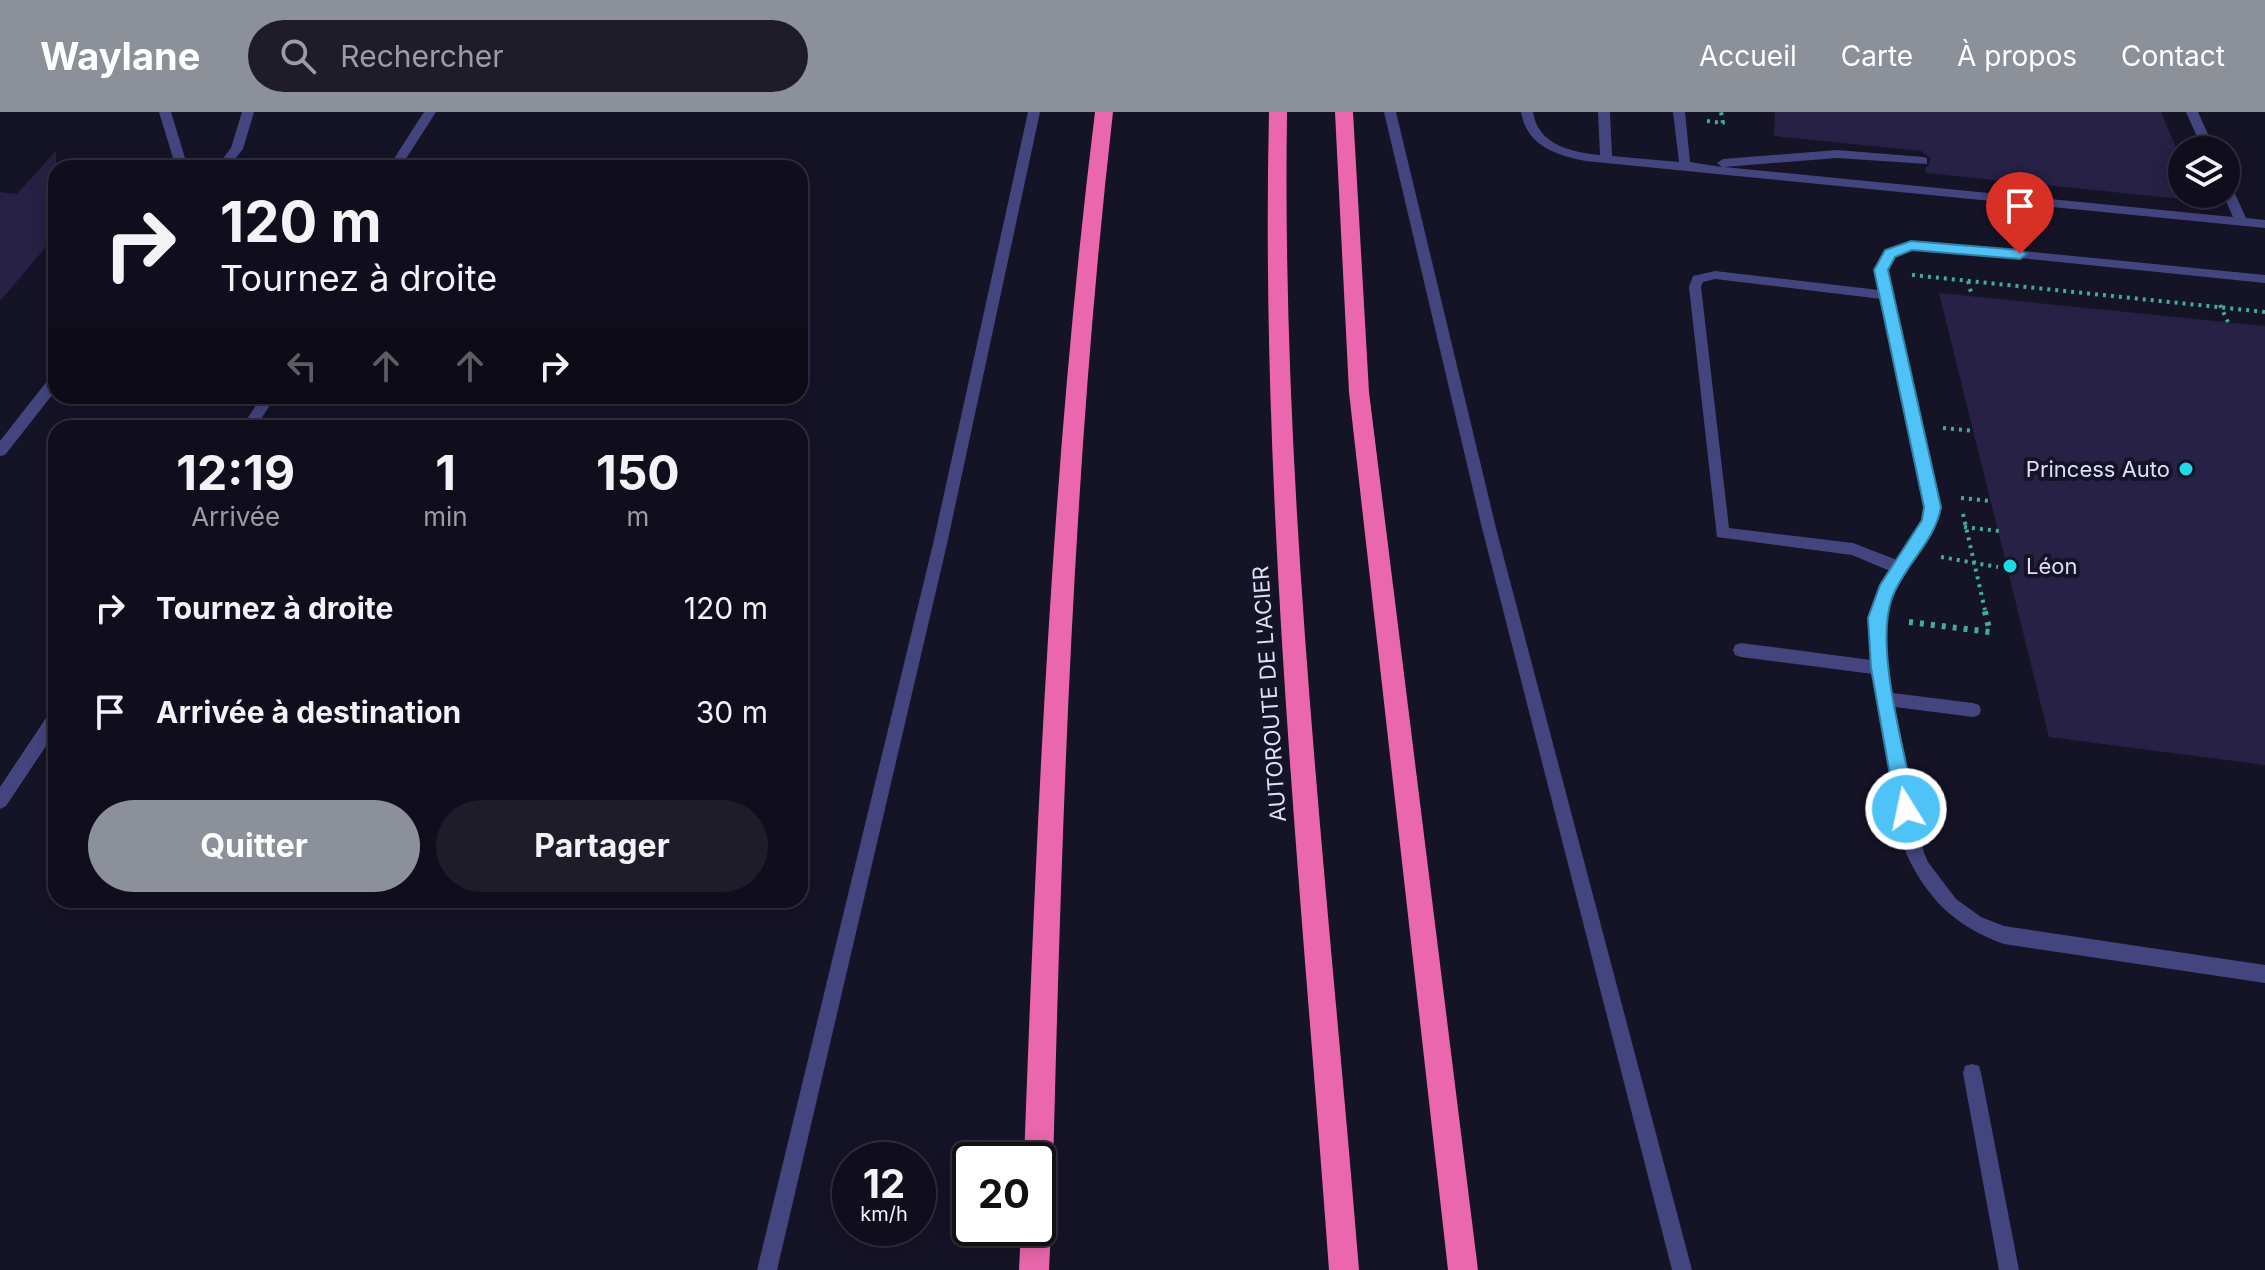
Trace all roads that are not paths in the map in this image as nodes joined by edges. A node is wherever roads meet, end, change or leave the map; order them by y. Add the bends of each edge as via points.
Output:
1 (165, 112) edge
2 (248, 112) edge
3 (430, 112) edge
4 (1034, 112) edge
5 (1104, 112) edge
6 (1278, 112) edge
7 (1344, 112) edge
8 (1390, 112) edge
9 (1527, 112) edge
10 (1604, 112) edge
11 (1679, 112) edge
12 (2192, 112) edge
13 (2203, 136) edge
14 (1606, 159) junction
15 (180, 160) edge
16 (228, 160) edge
17 (399, 160) edge
18 (1923, 161) dead end
19 (1685, 167) junction
20 (2235, 208) edge
21 (2241, 221) junction
22 (2265, 224) edge
23 (2265, 279) edge
24 (1886, 295) junction
25 (48, 390) edge
26 (0, 451) edge
27 (1900, 568) junction
28 (1741, 650) dead end
29 (1880, 668) junction
30 (1886, 699) junction
31 (1973, 710) dead end
32 (48, 729) edge
33 (0, 801) edge
34 (2265, 974) edge
35 (1972, 1073) dead end
36 (1039, 1142) edge
37 (1035, 1246) edge
38 (767, 1270) edge
39 (1034, 1270) edge
40 (1344, 1270) edge
41 (1463, 1270) edge
42 (1682, 1270) edge
43 (2009, 1270) edge

1 - 15 street
2 - 16 street
3 - 17 street
4 - 38 street via 940,544
5 - 36 highway via 1070,438
6 - 40 highway, AUTOROUTE DE L'ACIER via 1282,435
7 - 41 highway via 1359,392
8 - 42 street via 1493,543
9 - 14 street via 1530,127 1547,144
10 - 14 street
11 - 19 street
12 - 13 street
14 - 19 street
18 - 19 street via 1837,154
19 - 21 street
20 - 21 street
21 - 22 street
23 - 24 street via 1920,245 1903,247 1885,258 1881,270
24 - 27 street via 1933,507 1930,521
24 - 27 street via 1715,275 1698,279 1695,287 1722,533 1853,549
25 - 26 street
27 - 29 street via 1877,618
28 - 29 street
29 - 30 street
30 - 31 street
30 - 34 street via 1915,853 1934,889 1962,915 2012,937
32 - 33 street
35 - 43 street
37 - 39 highway

